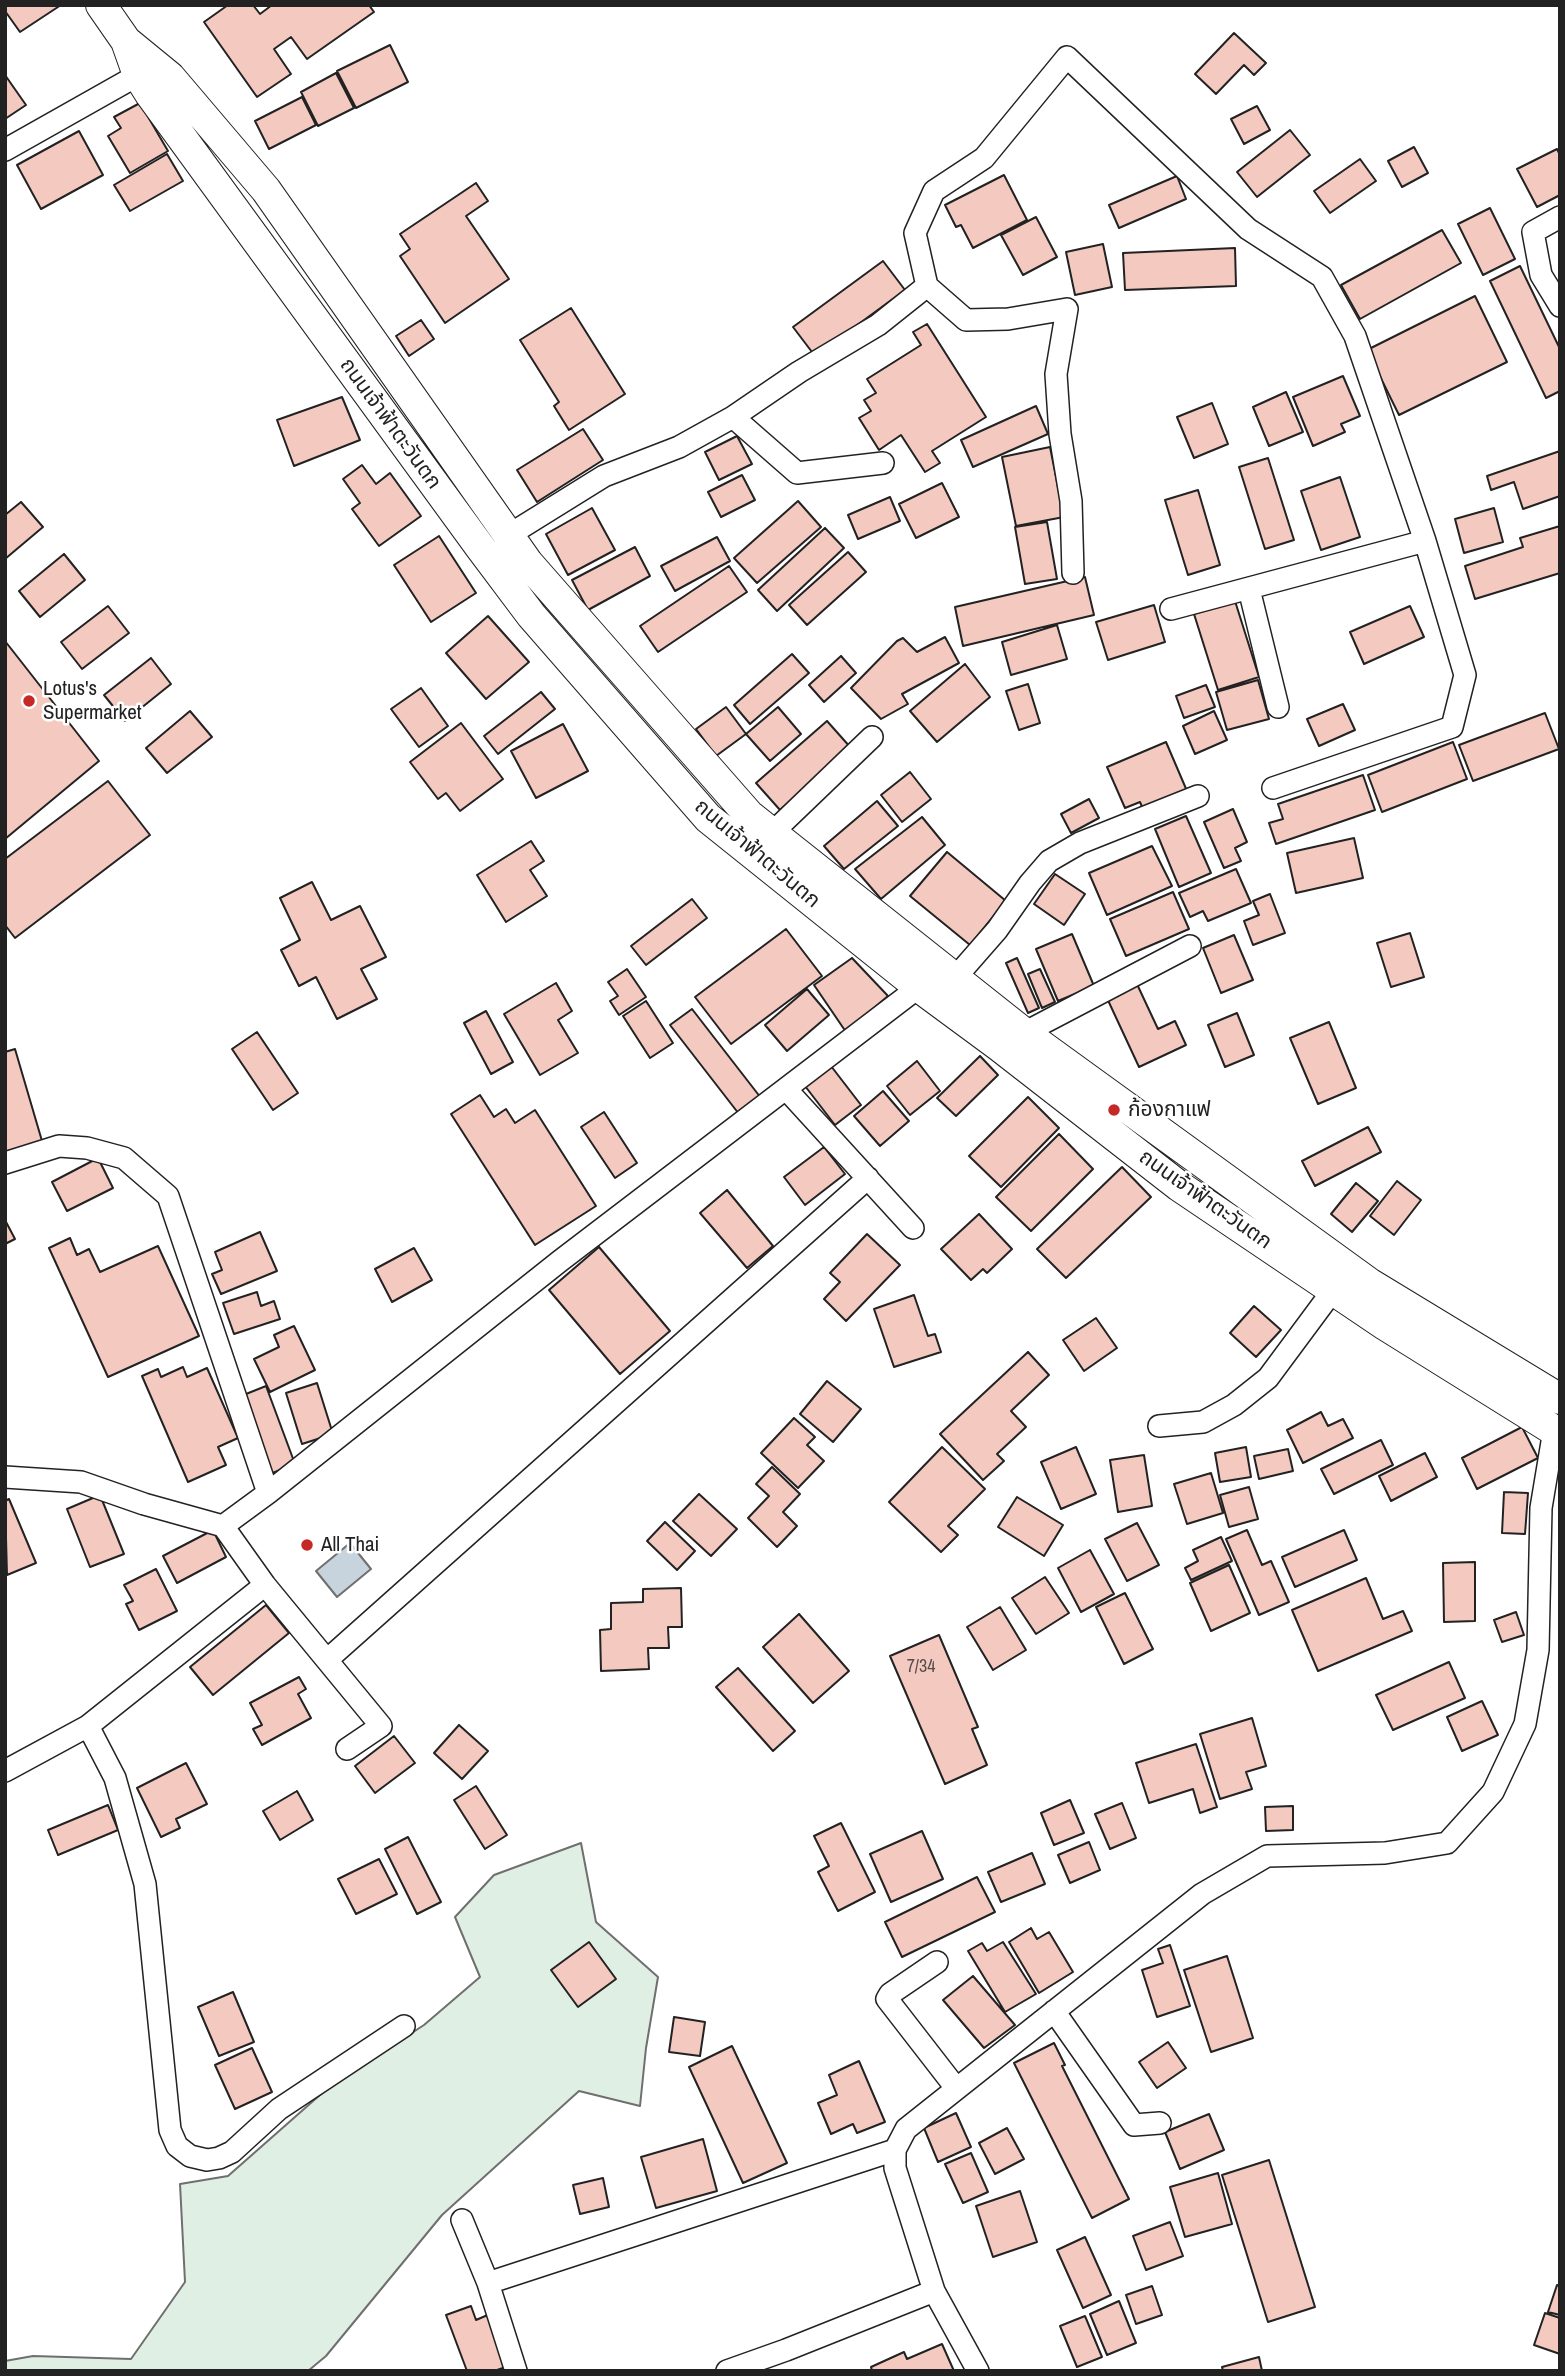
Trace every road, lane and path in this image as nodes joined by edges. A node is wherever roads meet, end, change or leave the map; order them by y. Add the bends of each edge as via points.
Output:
1 (101, 5) edge
2 (125, 41) junction
3 (138, 75) junction
4 (5, 150) edge
5 (1560, 216) edge
6 (927, 286) junction
7 (1560, 306) edge
8 (733, 417) junction
9 (883, 463) dead end
10 (509, 535) junction
11 (1425, 541) junction
12 (1073, 573) dead end
13 (1249, 589) junction
14 (1171, 609) dead end
15 (1278, 708) dead end
16 (872, 737) dead end
17 (1273, 788) dead end
18 (1198, 796) dead end
19 (772, 833) junction
20 (1190, 946) dead end
21 (955, 978) junction
22 (919, 987) junction
23 (1024, 1033) junction
24 (786, 1089) junction
25 (5, 1163) edge
26 (867, 1178) junction
27 (913, 1228) dead end
28 (1334, 1289) junction
29 (1560, 1399) edge
30 (1159, 1426) dead end
31 (1557, 1432) edge
32 (5, 1477) edge
33 (268, 1493) junction
34 (223, 1526) junction
35 (265, 1585) junction
36 (327, 1660) junction
37 (88, 1726) junction
38 (347, 1749) dead end
39 (5, 1770) edge
40 (937, 1962) dead end
41 (1054, 2011) junction
42 (404, 2026) dead end
43 (956, 2088) junction
44 (1160, 2123) dead end
45 (895, 2150) junction
46 (462, 2220) dead end
47 (488, 2283) junction
48 (934, 2291) junction
49 (516, 2371) edge
50 (727, 2371) edge
51 (978, 2371) edge

1 - 2 main road, ถนนเจ้าฟ้าตะวันตก
2 - 3 main road, ถนนเจ้าฟ้าตะวันตก
2 - 10 main road, ถนนเจ้าฟ้าตะวันตก via 170,77 266,190
3 - 4 street
3 - 22 main road, ถนนเจ้าฟ้าตะวันตก via 531,615 708,818
5 - 7 street via 1533,232 1541,275
6 - 8 street via 878,324
6 - 11 street via 915,233 934,191 984,158 1067,57 1248,229 1322,277 1355,336
6 - 12 street via 966,320 1008,319 1067,309 1056,374 1071,501
8 - 9 street via 797,473
8 - 10 street via 679,447 604,476
10 - 19 main road, ถนนเจ้าฟ้าตะวันตก via 528,563 749,815
11 - 13 street
11 - 17 street via 1465,675 1452,727
13 - 14 street
13 - 15 street
16 - 19 street
18 - 21 street via 1080,843 1049,862
19 - 21 main road, ถนนเจ้าฟ้าตะวันตก
20 - 23 street
21 - 23 main road, ถนนเจ้าฟ้าตะวันตก
22 - 24 street
22 - 28 main road, ถนนเจ้าฟ้าตะวันตก via 1179,1186
23 - 29 main road, ถนนเจ้าฟ้าตะวันตก via 1368,1283
24 - 26 street
24 - 33 street
25 - 33 street via 59,1146 87,1148 124,1158 168,1196
26 - 27 street
26 - 36 street
28 - 30 street via 1268,1378 1234,1405 1203,1422
28 - 31 main road, ถนนเจ้าฟ้าตะวันตก
31 - 41 street via 1541,1508 1538,1650 1530,1700 1525,1724 1493,1792 1447,1843 1385,1853 1267,1856 1202,1894
32 - 34 street via 81,1482
33 - 34 street
34 - 35 street
35 - 36 street
35 - 37 street
36 - 38 street via 381,1726
37 - 39 street
37 - 42 street via 115,1778 145,1884 170,2130 177,2146 190,2156 219,2158 279,2109
40 - 43 street via 887,2000
41 - 43 street
41 - 44 street via 1134,2125
43 - 45 street via 906,2129
45 - 47 street
45 - 48 street via 895,2168
46 - 47 street
47 - 49 street
48 - 50 street
48 - 51 street

